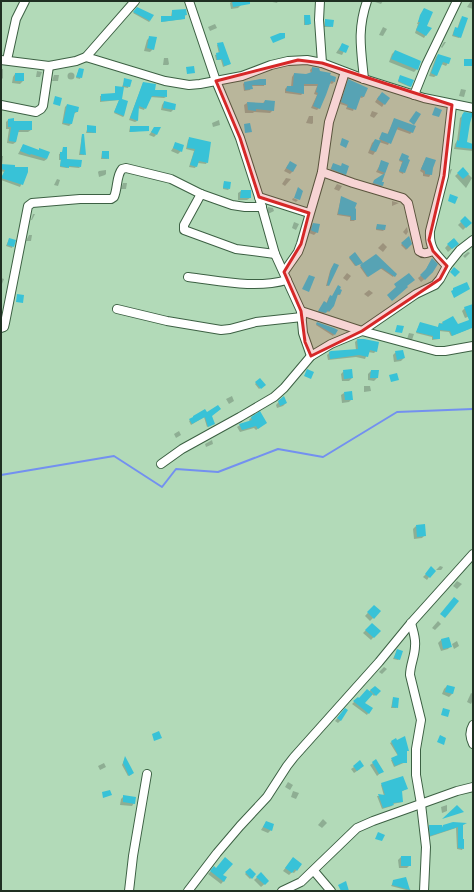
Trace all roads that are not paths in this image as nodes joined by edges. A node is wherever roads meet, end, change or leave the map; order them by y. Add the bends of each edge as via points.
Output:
1 (25, 1) edge
2 (135, 1) edge
3 (189, 1) edge
4 (320, 1) edge
5 (367, 1) edge
6 (458, 1) edge
7 (86, 57) junction
8 (4, 60) edge
9 (322, 63) junction
10 (50, 66) junction
11 (345, 72) junction
12 (364, 79) junction
13 (216, 81) junction
14 (414, 95) junction
15 (1, 105) edge
16 (452, 105) junction
17 (473, 108) edge
18 (322, 172) junction
19 (201, 194) junction
20 (259, 197) junction
21 (262, 207) junction
22 (310, 213) junction
23 (473, 240) edge
24 (433, 251) junction
25 (275, 254) junction
26 (447, 266) junction
27 (285, 276) junction
28 (188, 277) dead end
29 (117, 309) dead end
30 (302, 314) junction
31 (1, 328) edge
32 (362, 331) junction
33 (473, 346) edge
34 (310, 356) junction
35 (161, 464) dead end
36 (473, 554) edge
37 (411, 623) junction
38 (473, 725) edge
39 (473, 744) edge
40 (147, 774) dead end
41 (473, 787) edge
42 (422, 804) junction
43 (314, 871) junction
44 (129, 891) edge
45 (188, 891) edge
46 (282, 891) edge
47 (330, 891) edge
48 (424, 891) edge

1 - 8 street via 16,19
2 - 7 street
3 - 13 street
4 - 9 street
5 - 12 street via 361,21 360,37
6 - 14 street
7 - 10 street
7 - 13 street via 164,81 200,84
8 - 10 street
9 - 11 street
9 - 13 street via 307,60 288,61 242,76
10 - 15 street via 41,109 36,112
11 - 12 street
11 - 18 street via 330,122
12 - 14 street
13 - 20 street via 240,138
14 - 16 street
16 - 17 street
16 - 24 street via 444,176 430,231
18 - 22 street
18 - 24 street via 403,198 408,203 419,251 422,254
19 - 21 street via 232,205
19 - 25 street via 184,225 184,230 236,249
19 - 31 street via 171,179 126,168 119,172 116,193 111,199 32,203 28,206 5,323
20 - 21 street
20 - 22 street
21 - 25 street
22 - 27 street via 298,252
23 - 26 street via 460,250
24 - 26 street
25 - 27 street
26 - 32 street via 435,285 416,294
27 - 28 street via 274,283 254,284
27 - 30 street
29 - 30 street via 221,330
30 - 32 street
30 - 34 street via 304,338
32 - 33 street via 436,351
32 - 34 street via 330,344
34 - 35 street via 284,388 274,396 182,449
36 - 37 street
37 - 42 street via 416,647 410,675 421,720 416,749 416,775
37 - 45 street via 286,766 267,797 217,853
38 - 39 street via 470,738
40 - 44 street
41 - 42 street
42 - 43 street via 358,828
42 - 48 street via 426,847
43 - 46 street via 301,882
43 - 47 street

